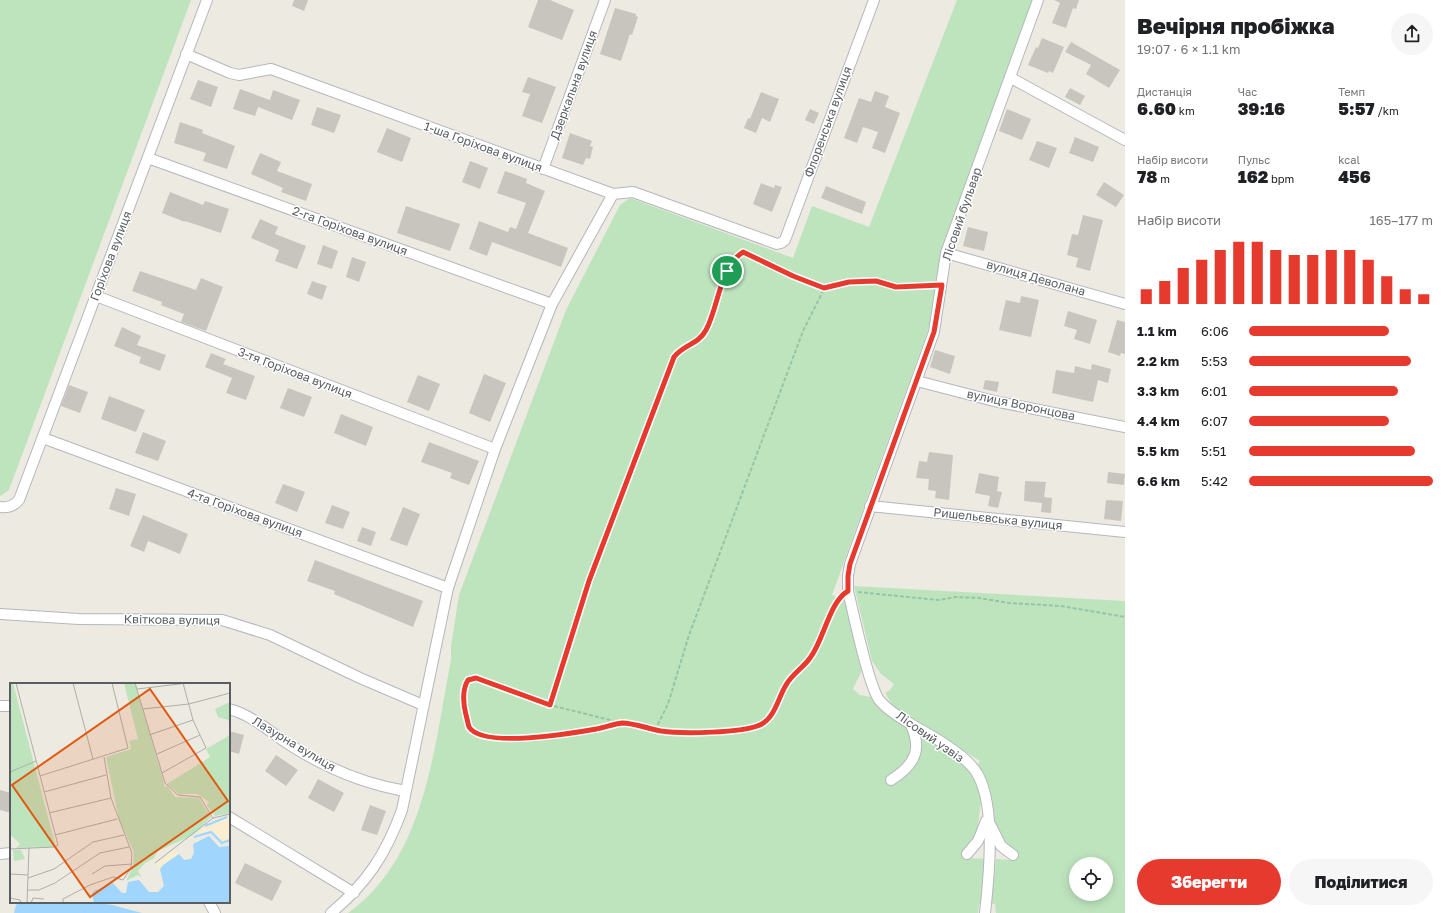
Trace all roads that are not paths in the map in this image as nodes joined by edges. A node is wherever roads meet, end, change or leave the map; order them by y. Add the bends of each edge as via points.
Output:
1 (207, 0) edge
2 (605, 0) edge
3 (874, 0) edge
4 (1038, 0) edge
5 (186, 54) junction
6 (1010, 78) junction
7 (1125, 140) edge
8 (148, 158) junction
9 (543, 169) junction
10 (613, 194) junction
11 (781, 244) joint
12 (946, 253) junction
13 (96, 296) junction
14 (552, 304) junction
15 (1125, 304) edge
16 (917, 381) junction
17 (1125, 427) edge
18 (43, 438) junction
19 (495, 449) junction
20 (870, 506) junction
21 (5, 507) edge
22 (1125, 532) edge
23 (448, 588) junction
24 (848, 591) joint
25 (0, 614) edge
26 (423, 705) junction
27 (230, 709) edge
28 (909, 721) junction
29 (891, 780) dead end
30 (406, 791) junction
31 (987, 817) junction
32 (230, 818) edge
33 (10, 853) edge
34 (0, 854) edge
35 (967, 854) dead end
36 (1013, 856) dead end
37 (354, 893) junction
38 (210, 903) edge
39 (215, 913) edge
40 (331, 913) edge
41 (985, 913) edge

1 - 5 street, Горіхова вулиця
2 - 9 street, Дзеркальна вулиця
3 - 11 street, Флоренська вулиця via 785,240
4 - 6 street, Лісовий бульвар
5 - 8 street, Горіхова вулиця
5 - 9 street, 1-ша Горіхова вулиця via 234,74 271,69
6 - 7 street
6 - 12 street, Лісовий бульвар
8 - 13 street, Горіхова вулиця
8 - 14 street, 2-га Горіхова вулиця
9 - 10 street, 1-ша Горіхова вулиця
10 - 11 street, 1-ша Горіхова вулиця via 633,192
10 - 14 street
12 - 15 street, вулиця Деволана
12 - 16 street, Лісовий бульвар via 934,332
13 - 18 street, Горіхова вулиця
13 - 19 street, 3-тя Горіхова вулиця
14 - 19 street
16 - 17 street, вулиця Воронцова via 994,401
16 - 20 street, Лісовий бульвар
18 - 21 street, Горіхова вулиця via 20,500 15,505
18 - 23 street, 4-та Горіхова вулиця
19 - 23 street
20 - 22 street, Ришельєвська вулиця
20 - 24 street, Лісовий бульвар via 850,564
23 - 26 street
24 - 28 street, Лісовий узвіз via 875,693 888,708
25 - 26 street, Квіткова вулиця via 79,619 222,620 270,634 360,678
26 - 30 street
27 - 30 street, Лазурна вулиця via 249,717 289,744 338,771 380,787
28 - 29 street via 916,735 916,751 908,767
28 - 31 street, Лісовий узвіз via 943,743 973,768 983,788
30 - 37 street via 402,810 385,850
31 - 35 street via 978,840
31 - 36 street via 1001,846
31 - 41 street, Лісовий узвіз via 990,858
32 - 37 street
33 - 34 street
37 - 40 street
38 - 39 street

